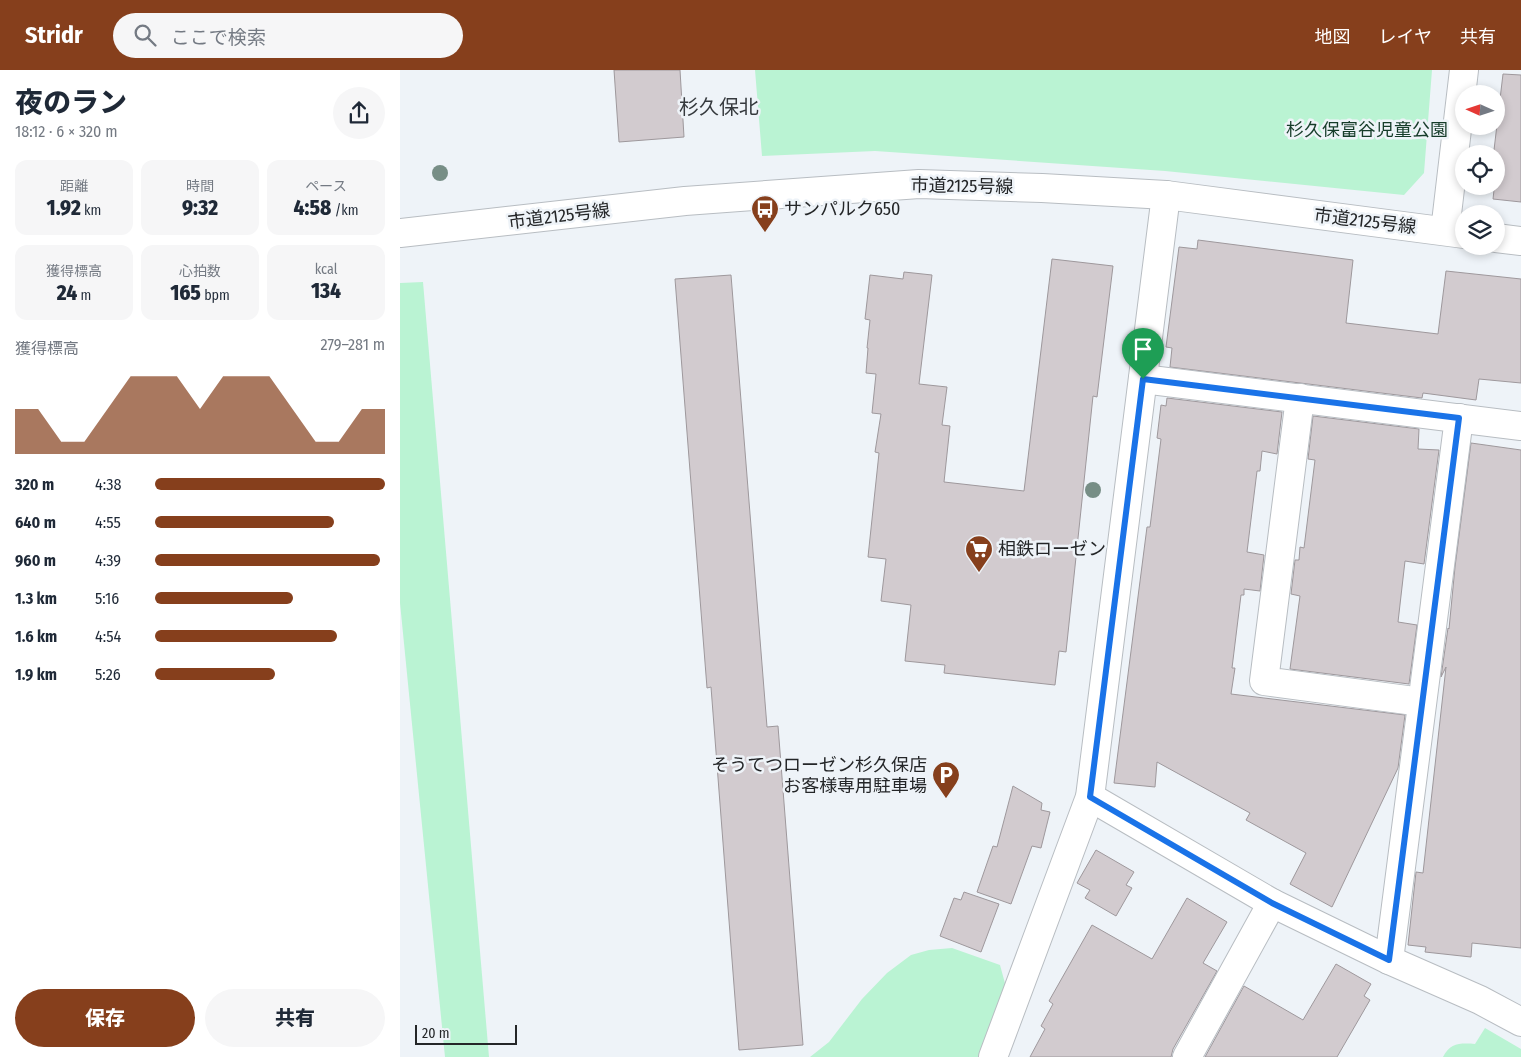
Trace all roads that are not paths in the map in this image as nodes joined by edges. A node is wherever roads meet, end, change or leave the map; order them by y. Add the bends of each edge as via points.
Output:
1 (1464, 70) edge
2 (1166, 195) junction
3 (400, 233) edge
4 (1454, 233) edge
5 (1505, 239) edge
6 (1521, 241) edge
7 (1143, 379) junction
8 (1300, 398) junction
9 (1459, 418) junction
10 (1521, 426) edge
11 (1422, 702) junction
12 (1090, 797) junction
13 (1272, 903) junction
14 (1389, 960) junction
15 (1521, 1022) edge
16 (993, 1057) edge
17 (1188, 1057) edge

1 - 4 street
2 - 3 street, 市道2125号線 via 918,184 685,202
2 - 4 street, 市道2125号線
2 - 7 street
5 - 6 street
7 - 8 street
7 - 12 street
8 - 9 street
8 - 11 street via 1264,680
9 - 10 street
9 - 11 street
11 - 14 street
12 - 13 street
12 - 16 street
13 - 14 street
13 - 17 street
14 - 15 street

